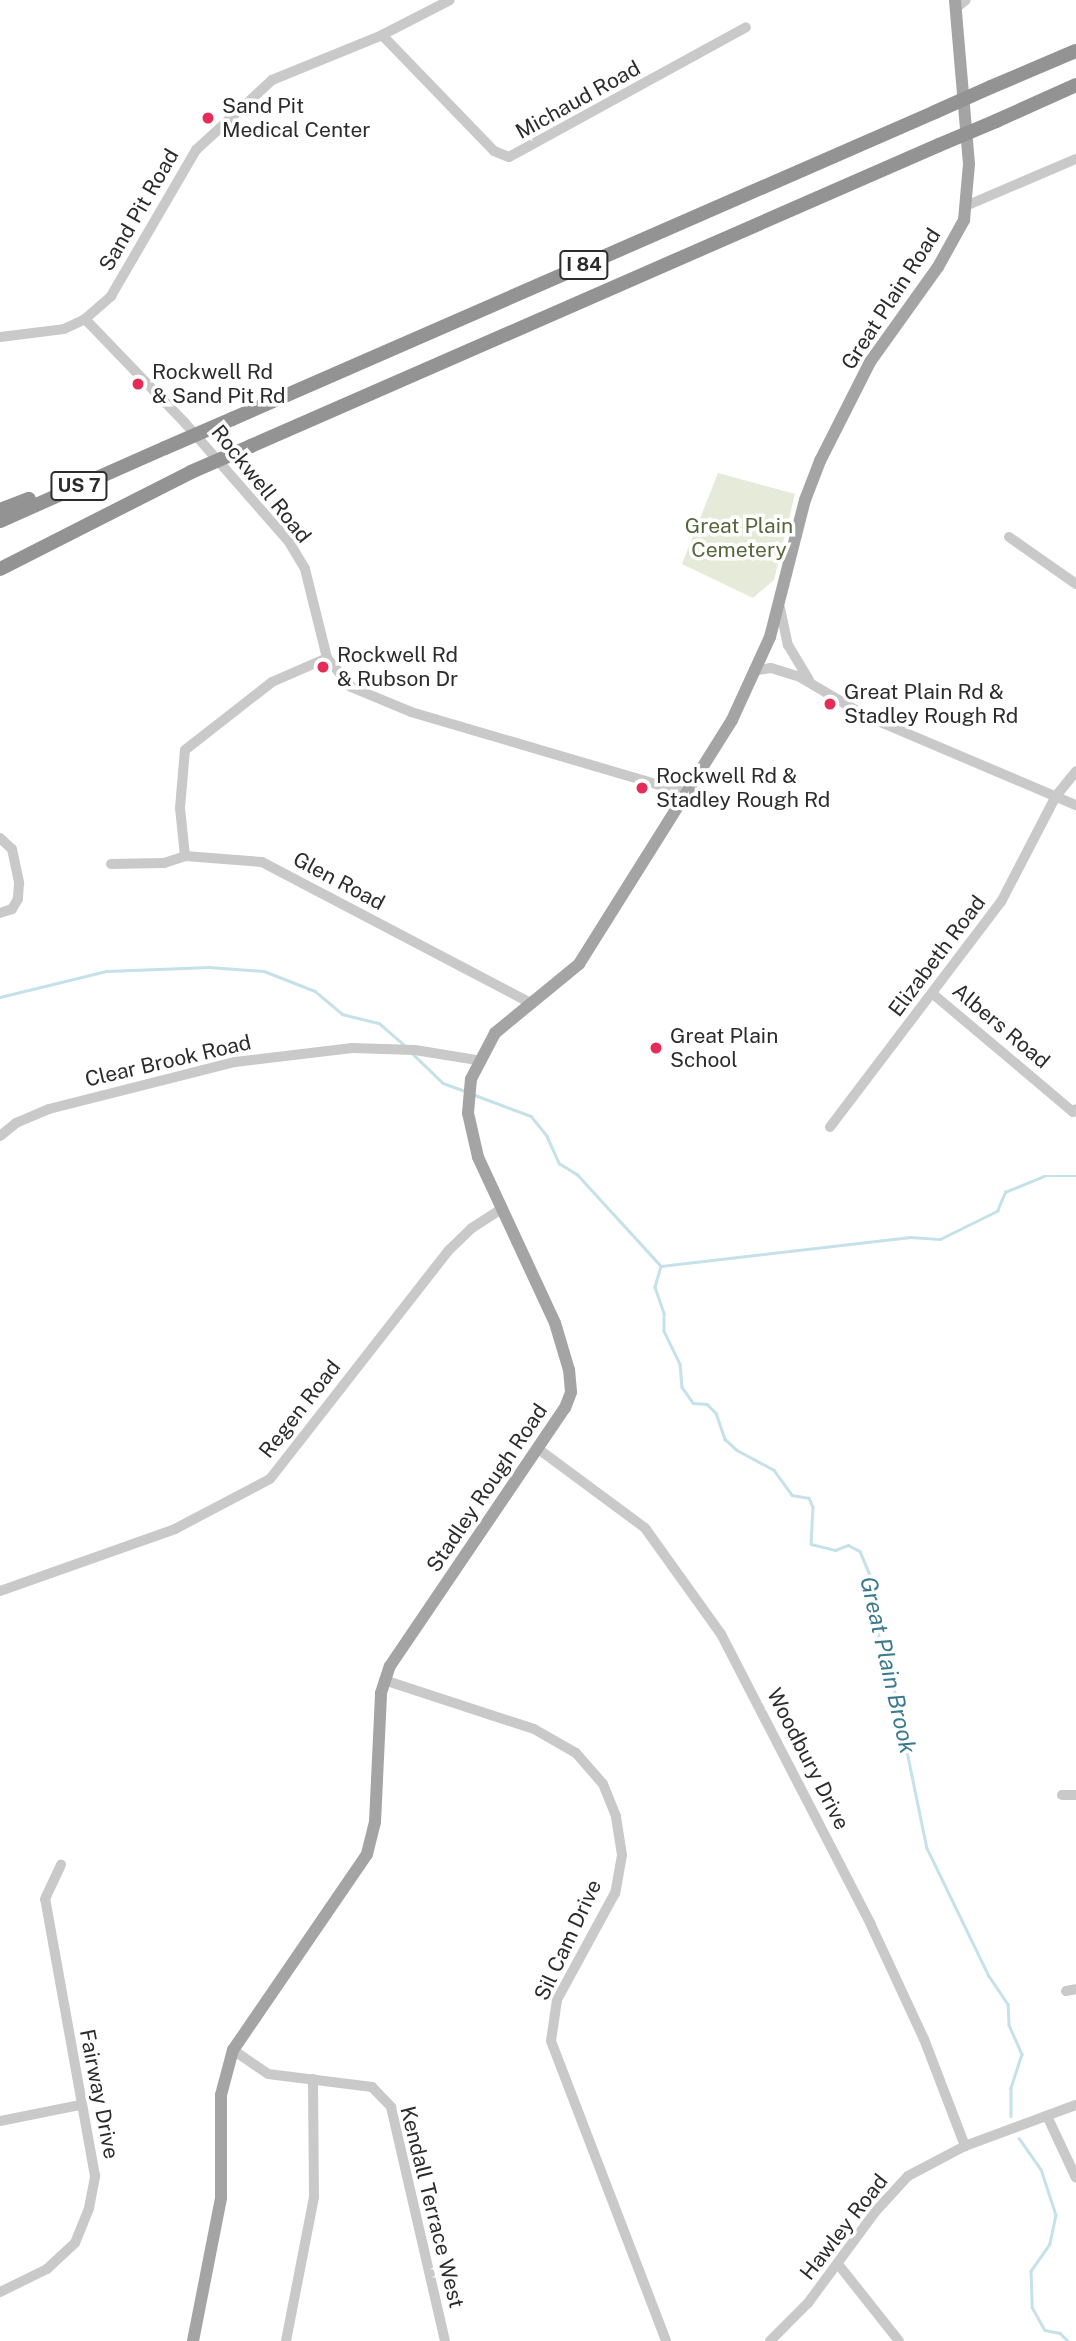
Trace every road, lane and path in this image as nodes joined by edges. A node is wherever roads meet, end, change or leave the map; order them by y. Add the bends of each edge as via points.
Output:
1 (450, 0) edge
2 (959, 2) edge
3 (746, 27) dead end
4 (382, 35) junction
5 (1076, 51) edge
6 (1076, 86) edge
7 (1076, 159) edge
8 (968, 205) junction
9 (85, 320) junction
10 (0, 337) edge
11 (162, 449) junction
12 (0, 510) edge
13 (0, 521) edge
14 (1009, 537) dead end
15 (0, 569) edge
16 (1076, 584) edge
17 (779, 607) junction
18 (327, 658) junction
19 (758, 670) junction
20 (811, 684) junction
21 (1076, 771) edge
22 (686, 793) junction
23 (1056, 796) junction
24 (1076, 805) edge
25 (0, 838) edge
26 (185, 856) junction
27 (111, 864) dead end
28 (0, 913) edge
29 (933, 994) junction
30 (532, 1004) junction
31 (477, 1060) junction
32 (1076, 1109) edge
33 (830, 1127) dead end
34 (0, 1136) edge
35 (501, 1209) junction
36 (537, 1448) junction
37 (0, 1591) edge
38 (384, 1680) junction
39 (1062, 1795) dead end
40 (1076, 1795) edge
41 (61, 1864) dead end
42 (233, 2050) junction
43 (313, 2080) junction
44 (80, 2105) junction
45 (1076, 2105) edge
46 (1047, 2116) junction
47 (0, 2121) edge
48 (965, 2146) junction
49 (1076, 2178) edge
50 (838, 2264) junction
51 (0, 2292) edge
52 (193, 2341) edge
53 (286, 2341) edge
54 (445, 2341) edge
55 (666, 2341) edge
56 (770, 2341) edge
57 (899, 2341) edge

1 - 4 street, Sand Pit Road
2 - 8 main road, Great Plain Road
3 - 4 street, Michaud Road via 509,157 494,151
4 - 9 street, Sand Pit Road via 272,80 219,124 172,184 111,296
5 - 11 highway, I 84, bridge
6 - 15 highway, I 84, bridge via 191,472
7 - 8 street
8 - 17 main road, Great Plain Road via 938,267 870,362 820,461 804,500
9 - 10 street, Sand Pit Road via 46,333
9 - 18 street, Rockwell Road via 203,441 289,542 305,569
11 - 12 highway, I 84
11 - 13 highway, US 7
14 - 16 street
17 - 19 main road, Great Plain Road
17 - 20 street, Great Plain Road via 788,645
18 - 22 street, Rockwell Road via 341,677 368,698
18 - 26 street via 272,682 184,750 180,808
19 - 20 street, Great Plain Road via 771,668
19 - 22 main road, Stadley Rough Road
20 - 23 street, Great Plain Road via 866,716
21 - 23 street, Elizabeth Road
22 - 30 main road, Stadley Rough Road via 579,964
23 - 24 street, Great Plain Road
23 - 29 street, Elizabeth Road via 1001,902
25 - 28 street via 12,849 19,899 12,909
26 - 27 street, Glen Road via 164,863
26 - 30 street, Glen Road via 262,862
29 - 32 street, Albers Road via 1073,1112
29 - 33 street, Elizabeth Road
30 - 31 main road, Stadley Rough Road via 495,1033
31 - 34 street, Clear Brook Road via 415,1050 352,1048 235,1062 49,1109 16,1122
31 - 35 main road, Stadley Rough Road via 467,1100 471,1135
35 - 36 main road, Stadley Rough Road via 555,1323 569,1370 571,1392 565,1408
35 - 37 street, Regen Road via 448,1251 270,1479 175,1529
36 - 38 main road, Stadley Rough Road
36 - 48 street, Woodbury Drive via 645,1528 721,1634 871,1925 924,2039
38 - 42 main road, Stadley Rough Road via 375,1822 367,1854
38 - 55 street, Sil Cam Drive via 534,1729 576,1753 603,1784 617,1818 622,1855 615,1893 556,2000 551,2040
39 - 40 street
41 - 44 street, Fairway Drive via 45,1899
42 - 43 street via 268,2074
42 - 52 main road, Stadley Rough Road via 221,2095 221,2198
43 - 53 street via 314,2197
43 - 54 street, Kendall Terrace West via 372,2087 391,2107
44 - 47 street
44 - 51 street, Fairway Drive via 95,2176 75,2243 47,2269
45 - 46 street, Hawley Road
46 - 48 street, Hawley Road
46 - 49 street
48 - 50 street, Hawley Road via 931,2161 900,2183
50 - 56 street, Hawley Road
50 - 57 street

